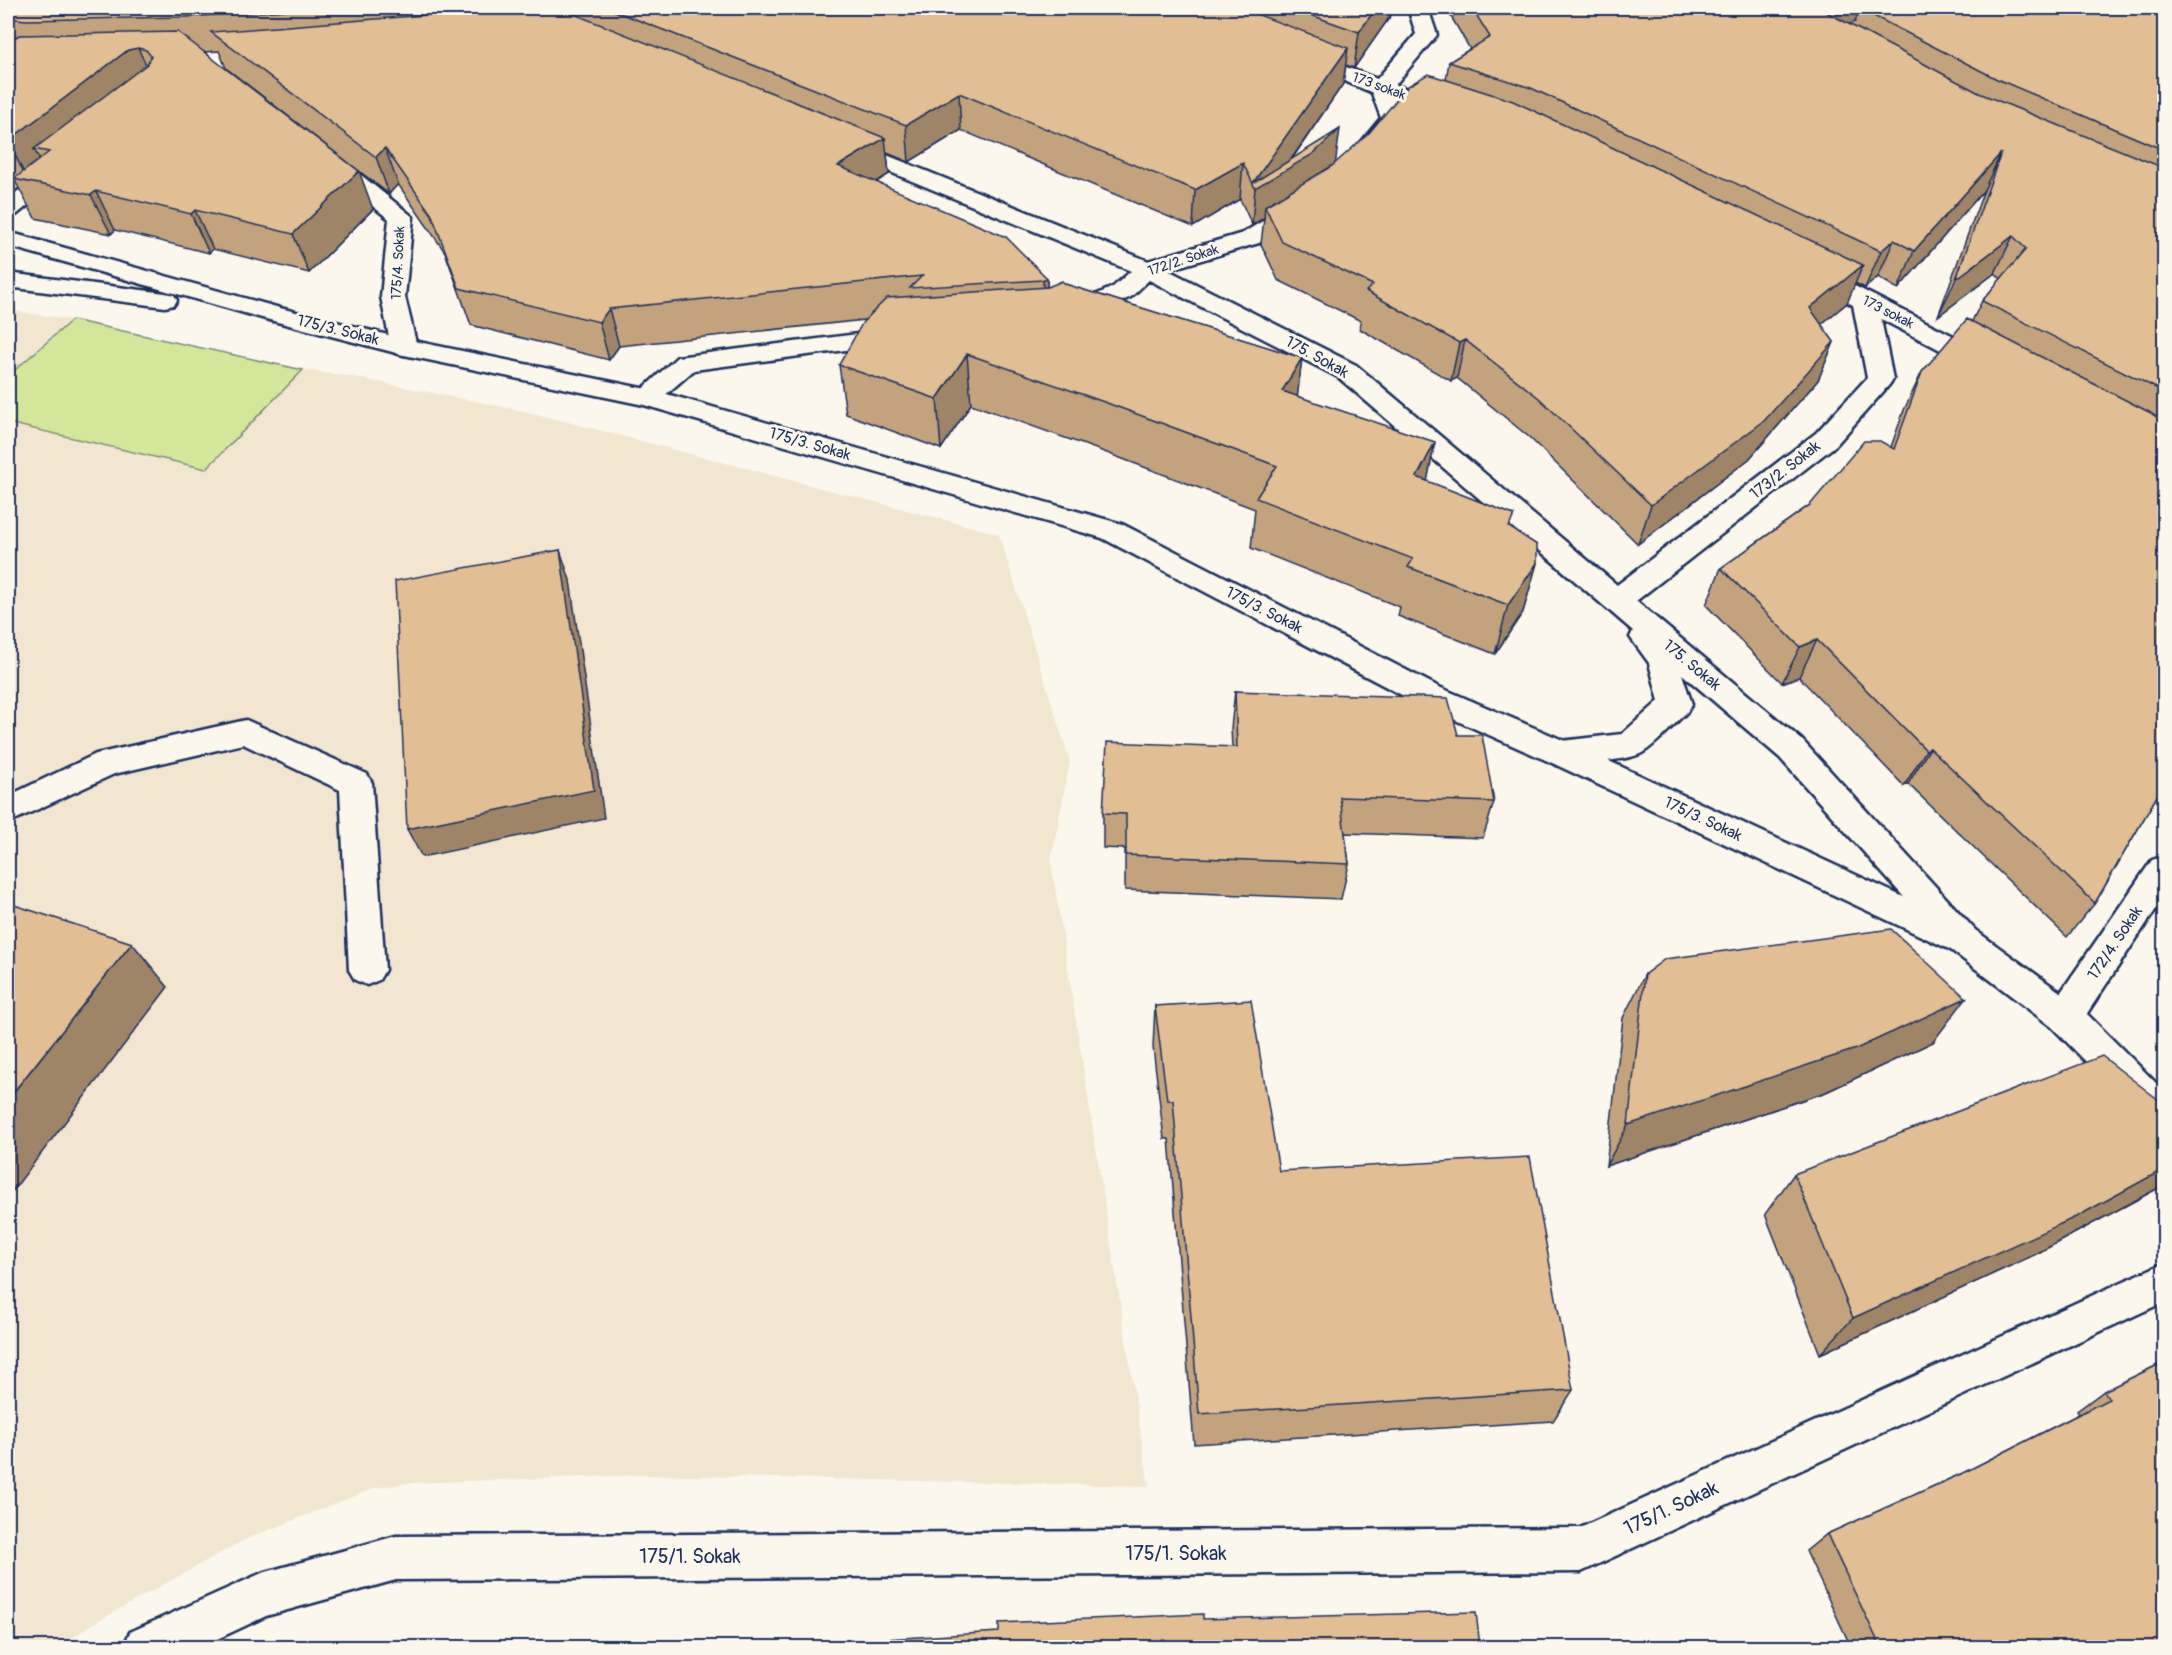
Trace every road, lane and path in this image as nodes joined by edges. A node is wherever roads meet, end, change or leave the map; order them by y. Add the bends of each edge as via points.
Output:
1 (1418, 8) edge
2 (1281, 49) edge
3 (1381, 88) junction
4 (1468, 116) edge
5 (827, 139) edge
6 (318, 153) edge
7 (76, 156) edge
8 (1354, 164) edge
9 (1318, 196) edge
10 (8, 210) edge
11 (8, 239) edge
12 (1790, 264) edge
13 (1147, 269) junction
14 (8, 280) edge
15 (1864, 299) junction
16 (271, 313) junction
17 (1049, 326) edge
18 (923, 335) edge
19 (404, 347) junction
20 (2001, 370) edge
21 (646, 397) junction
22 (1616, 601) junction
23 (1561, 753) junction
24 (8, 810) edge
25 (2164, 870) edge
26 (1963, 939) junction
27 (367, 970) dead end
28 (2065, 1016) junction
29 (2164, 1116) edge
30 (2164, 1282) edge
31 (146, 1647) edge

1 - 3 street via 1427,35
2 - 3 street, 173 sokak
3 - 4 street, 173 sokak
3 - 8 street via 1392,119
5 - 13 street, 175. Sokak
6 - 19 street, 175/4. Sokak via 401,217 393,297
7 - 10 street
9 - 13 street, 172/2. Sokak via 1251,238
11 - 16 street, 175/3. Sokak
12 - 15 street, 173 sokak
13 - 17 street, 172/2. Sokak via 1122,292
13 - 22 street, 175. Sokak via 1347,372
14 - 16 street, 175/3. Sokak
15 - 20 street, 173 sokak
15 - 22 street, 173/2. Sokak via 1880,379 1826,439
16 - 19 street, 175/3. Sokak
18 - 21 street via 686,363
19 - 21 street, 175/3. Sokak
21 - 23 street, 175/3. Sokak via 1112,531 1428,695
22 - 23 street via 1663,660 1676,704 1630,746
22 - 26 street, 175. Sokak via 1791,749
23 - 26 street, 175/3. Sokak
24 - 27 street via 107,763 246,732 356,783
25 - 28 street, 172/4. Sokak
26 - 28 street, 175/3. Sokak
28 - 29 street, 175/3. Sokak
30 - 31 street, 175/1. Sokak via 1581,1550 396,1558 262,1594

